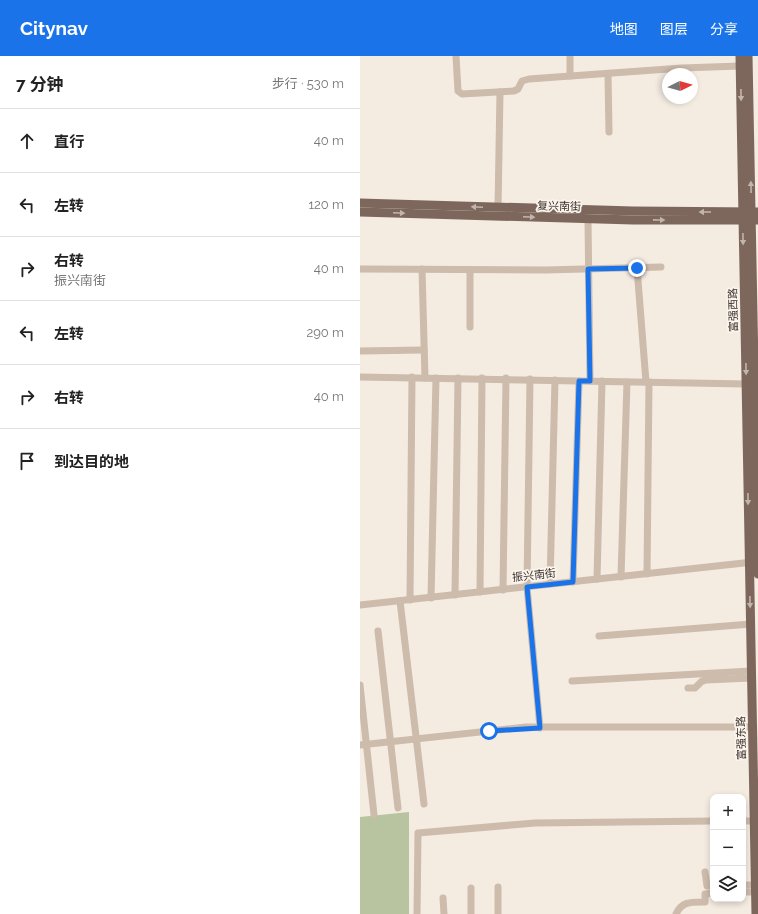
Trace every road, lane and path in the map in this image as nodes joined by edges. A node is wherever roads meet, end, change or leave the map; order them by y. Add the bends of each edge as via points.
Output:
1 (456, 56) edge
2 (570, 56) edge
3 (740, 56) edge
4 (748, 56) edge
5 (740, 66) junction
6 (608, 74) junction
7 (570, 76) junction
8 (500, 92) junction
9 (609, 132) dead end
10 (360, 203) edge
11 (498, 208) junction
12 (360, 212) edge
13 (751, 216) edge
14 (588, 219) junction
15 (661, 267) dead end
16 (637, 268) junction
17 (360, 269) edge
18 (422, 269) junction
19 (588, 269) junction
20 (470, 270) junction
21 (470, 327) dead end
22 (424, 350) junction
23 (360, 351) edge
24 (360, 377) edge
25 (412, 378) junction
26 (425, 378) junction
27 (436, 378) junction
28 (458, 378) junction
29 (482, 378) junction
30 (506, 378) junction
31 (530, 379) junction
32 (555, 380) junction
33 (579, 381) junction
34 (590, 381) junction
35 (602, 382) junction
36 (627, 382) junction
37 (648, 382) junction
38 (746, 384) junction
39 (756, 404) edge
40 (755, 562) edge
41 (647, 574) junction
42 (758, 574) edge
43 (621, 576) junction
44 (598, 579) junction
45 (573, 582) junction
46 (550, 584) junction
47 (527, 587) junction
48 (503, 590) junction
49 (480, 592) junction
50 (455, 595) junction
51 (431, 598) junction
52 (410, 600) junction
53 (400, 601) junction
54 (360, 605) edge
55 (750, 624) junction
56 (378, 631) dead end
57 (599, 636) dead end
58 (751, 674) junction
59 (572, 681) dead end
60 (360, 685) edge
61 (688, 688) dead end
62 (752, 727) junction
63 (540, 728) junction
64 (416, 739) junction
65 (391, 742) junction
66 (363, 745) edge
67 (424, 804) dead end
68 (398, 808) dead end
69 (374, 815) dead end
70 (710, 821) edge
71 (746, 821) edge
72 (754, 821) junction
73 (705, 872) dead end
74 (710, 886) edge
75 (746, 886) edge
76 (498, 887) dead end
77 (471, 888) dead end
78 (755, 888) junction
79 (746, 891) edge
80 (710, 893) edge
81 (443, 898) dead end
82 (417, 914) edge
83 (444, 914) edge
84 (471, 914) edge
85 (498, 914) edge
86 (676, 914) edge
87 (756, 914) edge

1 - 8 street via 458,91 462,94
2 - 7 street
3 - 5 main road, 富强西路
13 -> 4 main road, 富强西路
5 - 6 street
5 -> 13 main road, 富强西路
6 - 7 street
6 - 9 street
7 - 8 street via 529,79 522,82 514,92
8 - 11 street
11 -> 10 main road, 复兴南街
13 -> 11 main road, 复兴南街
12 -> 14 main road, 复兴南街
14 -> 13 main road, 复兴南街
13 -> 38 main road, 富强西路
13 - 39 main road, 富强西路
14 - 19 street
15 - 16 street
16 - 19 street
16 - 37 street
17 - 18 street
18 - 20 street
18 - 22 street
19 - 20 street
19 - 34 street
20 - 21 street
22 - 23 street
22 - 26 street
24 - 25 street
25 - 26 street
25 - 52 street
26 - 27 street
27 - 28 street
27 - 51 street
28 - 29 street
28 - 50 street
29 - 30 street
29 - 49 street
30 - 31 street
30 - 48 street
31 - 32 street
31 - 47 street
32 - 33 street
32 - 46 street
33 - 34 street
33 - 45 street
34 - 35 street
35 - 36 street
35 - 44 street
36 - 37 street
36 - 43 street
37 - 38 street
37 - 41 street
38 -> 40 main road, 富强西路
39 - 40 main road, 富强西路
40 - 41 street, 振兴南街
40 - 42 main road
40 -> 55 main road, 富强东路
41 - 43 street, 振兴南街
43 - 44 street, 振兴南街
44 - 45 street, 振兴南街
45 - 46 street, 振兴南街
46 - 47 street, 振兴南街
47 - 48 street, 振兴南街
47 - 63 street
48 - 49 street, 振兴南街
49 - 50 street, 振兴南街
50 - 51 street, 振兴南街
51 - 52 street, 振兴南街
52 - 53 street, 振兴南街
53 - 54 street, 振兴南街
53 - 64 street
55 - 57 street
55 - 58 main road, 富强东路
56 - 65 street
58 - 59 street
58 - 61 street via 706,680 695,688
58 - 62 main road, 富强东路
60 - 66 street
62 - 63 street
62 - 72 main road, 富强东路
63 - 64 street via 526,727
64 - 65 street
64 - 67 street
65 - 66 street
65 - 68 street
66 - 69 street
70 - 82 street via 535,823 418,833
71 - 72 street
72 - 78 main road, 富强东路
73 - 74 street via 705,884
75 - 78 street
76 - 85 street
77 - 84 street
78 - 79 street
78 - 87 main road, 富强东路
80 - 86 street via 705,894 705,902 681,905
81 - 83 street

